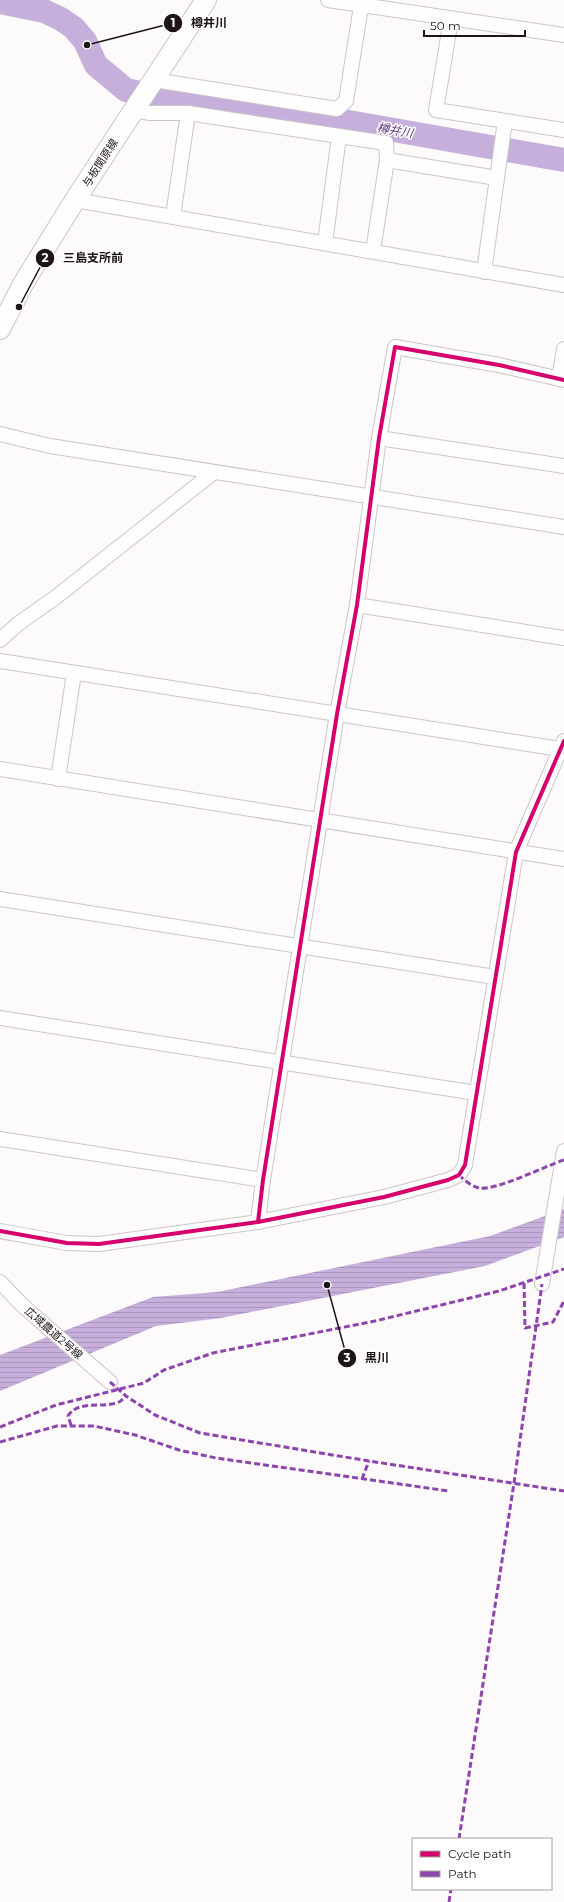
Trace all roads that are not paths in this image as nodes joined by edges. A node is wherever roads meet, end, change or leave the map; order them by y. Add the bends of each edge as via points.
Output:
1 (206, 0) edge
2 (328, 0) edge
3 (361, 3) edge
4 (451, 19) junction
5 (564, 36) edge
6 (154, 80) junction
7 (134, 110) junction
8 (188, 113) junction
9 (504, 126) junction
10 (564, 130) edge
11 (339, 136) junction
12 (387, 160) junction
13 (497, 172) junction
14 (75, 200) junction
15 (173, 216) junction
16 (325, 243) junction
17 (373, 251) junction
18 (484, 272) junction
19 (564, 285) edge
20 (0, 329) edge
21 (564, 349) edge
22 (562, 379) edge
23 (0, 434) edge
24 (379, 438) junction
25 (564, 466) edge
26 (214, 472) junction
27 (372, 497) junction
28 (564, 527) edge
29 (356, 605) junction
30 (564, 638) edge
31 (0, 640) edge
32 (0, 661) edge
33 (74, 673) junction
34 (337, 714) junction
35 (562, 745) edge
36 (0, 770) edge
37 (58, 779) junction
38 (321, 819) junction
39 (516, 852) junction
40 (564, 859) edge
41 (0, 899) edge
42 (301, 946) junction
43 (495, 977) junction
44 (0, 1018) edge
45 (283, 1064) junction
46 (476, 1092) junction
47 (0, 1139) edge
48 (564, 1152) edge
49 (263, 1180) junction
50 (258, 1222) junction
51 (0, 1231) edge
52 (0, 1282) edge
53 (542, 1284) dead end
54 (110, 1382) dead end

1 - 6 main road, 与板関原線
2 - 3 street
3 - 4 street
3 - 6 street via 346,101 337,109
4 - 5 street
4 - 9 street via 436,110
6 - 7 main road, 与板関原線
7 - 8 street via 149,113
7 - 14 main road, 与板関原線
8 - 11 street
8 - 15 street
9 - 10 street
9 - 13 street
11 - 12 street via 386,144
11 - 16 street
12 - 13 street
12 - 17 street
13 - 18 street
14 - 15 street
14 - 20 main road, 与板関原線 via 23,284
15 - 16 street
16 - 17 street
17 - 18 street
18 - 19 street
21 - 22 street
22 - 24 street via 395,347
23 - 26 street via 50,446
24 - 25 street
24 - 27 street
26 - 27 street
26 - 31 street
27 - 28 street
27 - 29 street
29 - 30 street
29 - 34 street
32 - 33 street
33 - 34 street
33 - 37 street
34 - 35 street
34 - 38 street
35 - 39 street
36 - 37 street
37 - 38 street
38 - 39 street
38 - 42 street
39 - 40 street
39 - 43 street
41 - 42 street
42 - 43 street
42 - 45 street
43 - 46 street
44 - 45 street
45 - 46 street
45 - 49 street
46 - 50 street via 465,1165 459,1174 448,1180 384,1197
47 - 49 street
48 - 53 street
49 - 50 street
50 - 51 street via 99,1244 67,1243
52 - 54 street, 広域農道2号線 via 22,1305

